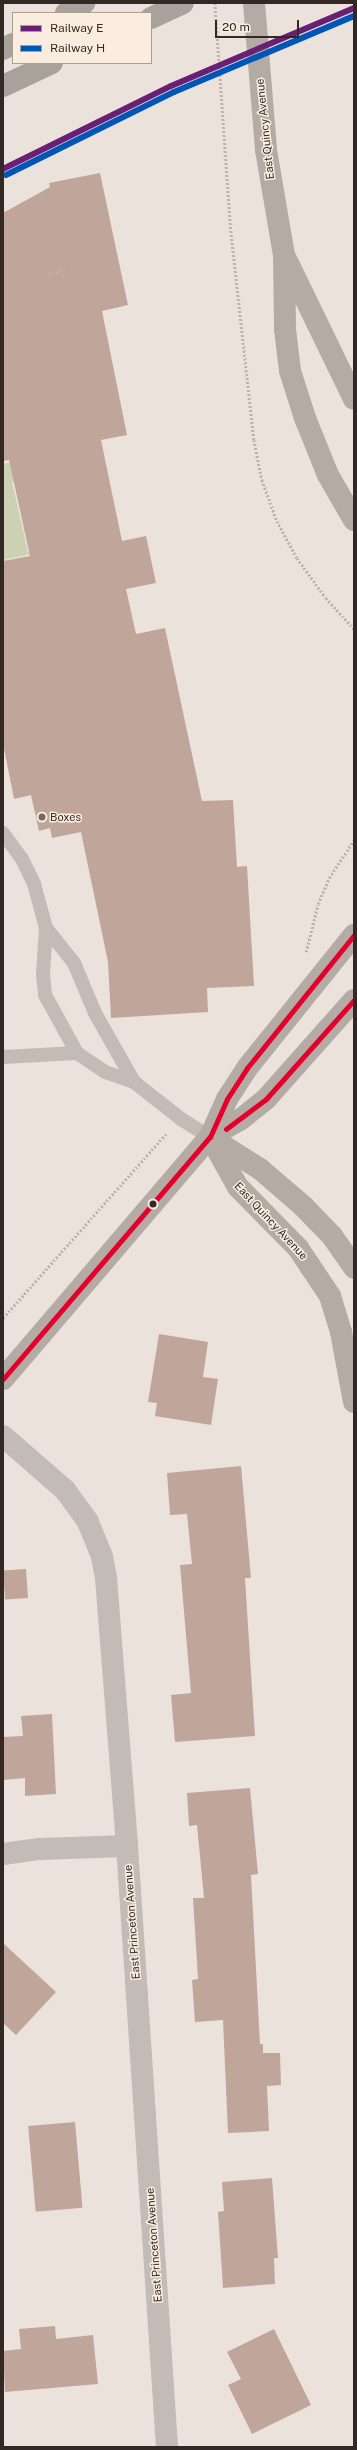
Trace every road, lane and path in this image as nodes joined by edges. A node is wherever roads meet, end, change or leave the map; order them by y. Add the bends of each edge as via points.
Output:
1 (84, 3) edge
2 (184, 3) edge
3 (215, 3) edge
4 (254, 3) edge
5 (68, 12) edge
6 (152, 18) edge
7 (12, 44) edge
8 (3, 49) edge
9 (50, 64) edge
10 (3, 86) edge
11 (284, 255) junction
12 (67, 270) dead end
13 (48, 275) dead end
14 (354, 399) edge
15 (354, 520) edge
16 (354, 629) edge
17 (3, 833) edge
18 (354, 840) edge
19 (46, 928) junction
20 (354, 935) edge
21 (304, 958) dead end
22 (354, 1000) edge
23 (77, 1053) junction
24 (3, 1057) edge
25 (134, 1082) junction
26 (181, 1119) junction
27 (210, 1137) junction
28 (354, 1268) edge
29 (3, 1318) edge
30 (3, 1379) edge
31 (354, 1402) edge
32 (3, 1436) edge
33 (127, 1846) junction
34 (3, 1854) edge
35 (167, 2447) edge

1 - 5 highway
2 - 6 highway
3 - 16 path via 232,231 254,440 262,480 277,521 297,558 326,598
4 - 11 street, East Quincy Avenue via 261,98 273,196
7 - 8 highway
9 - 10 highway
11 - 14 street, East Quincy Avenue
11 - 15 street, East Quincy Avenue via 285,329 290,371 304,418 328,475
12 - 13 path
17 - 19 lane via 31,876
18 - 21 path via 329,878 318,904
19 - 23 lane via 43,975 45,995
19 - 25 lane via 74,963 95,1013
20 - 27 street via 247,1068 228,1098
22 - 27 street via 266,1099 240,1120
23 - 24 lane
23 - 25 lane via 105,1072
25 - 26 lane
26 - 27 lane
26 - 29 path
27 - 28 street via 260,1169 303,1206 332,1236
27 - 30 street
27 - 31 street, East Quincy Avenue via 238,1187 298,1248 330,1296 341,1332
32 - 33 street, East Princeton Avenue via 65,1490 88,1522 102,1557 106,1578
33 - 34 street via 40,1849
33 - 35 street, East Princeton Avenue

